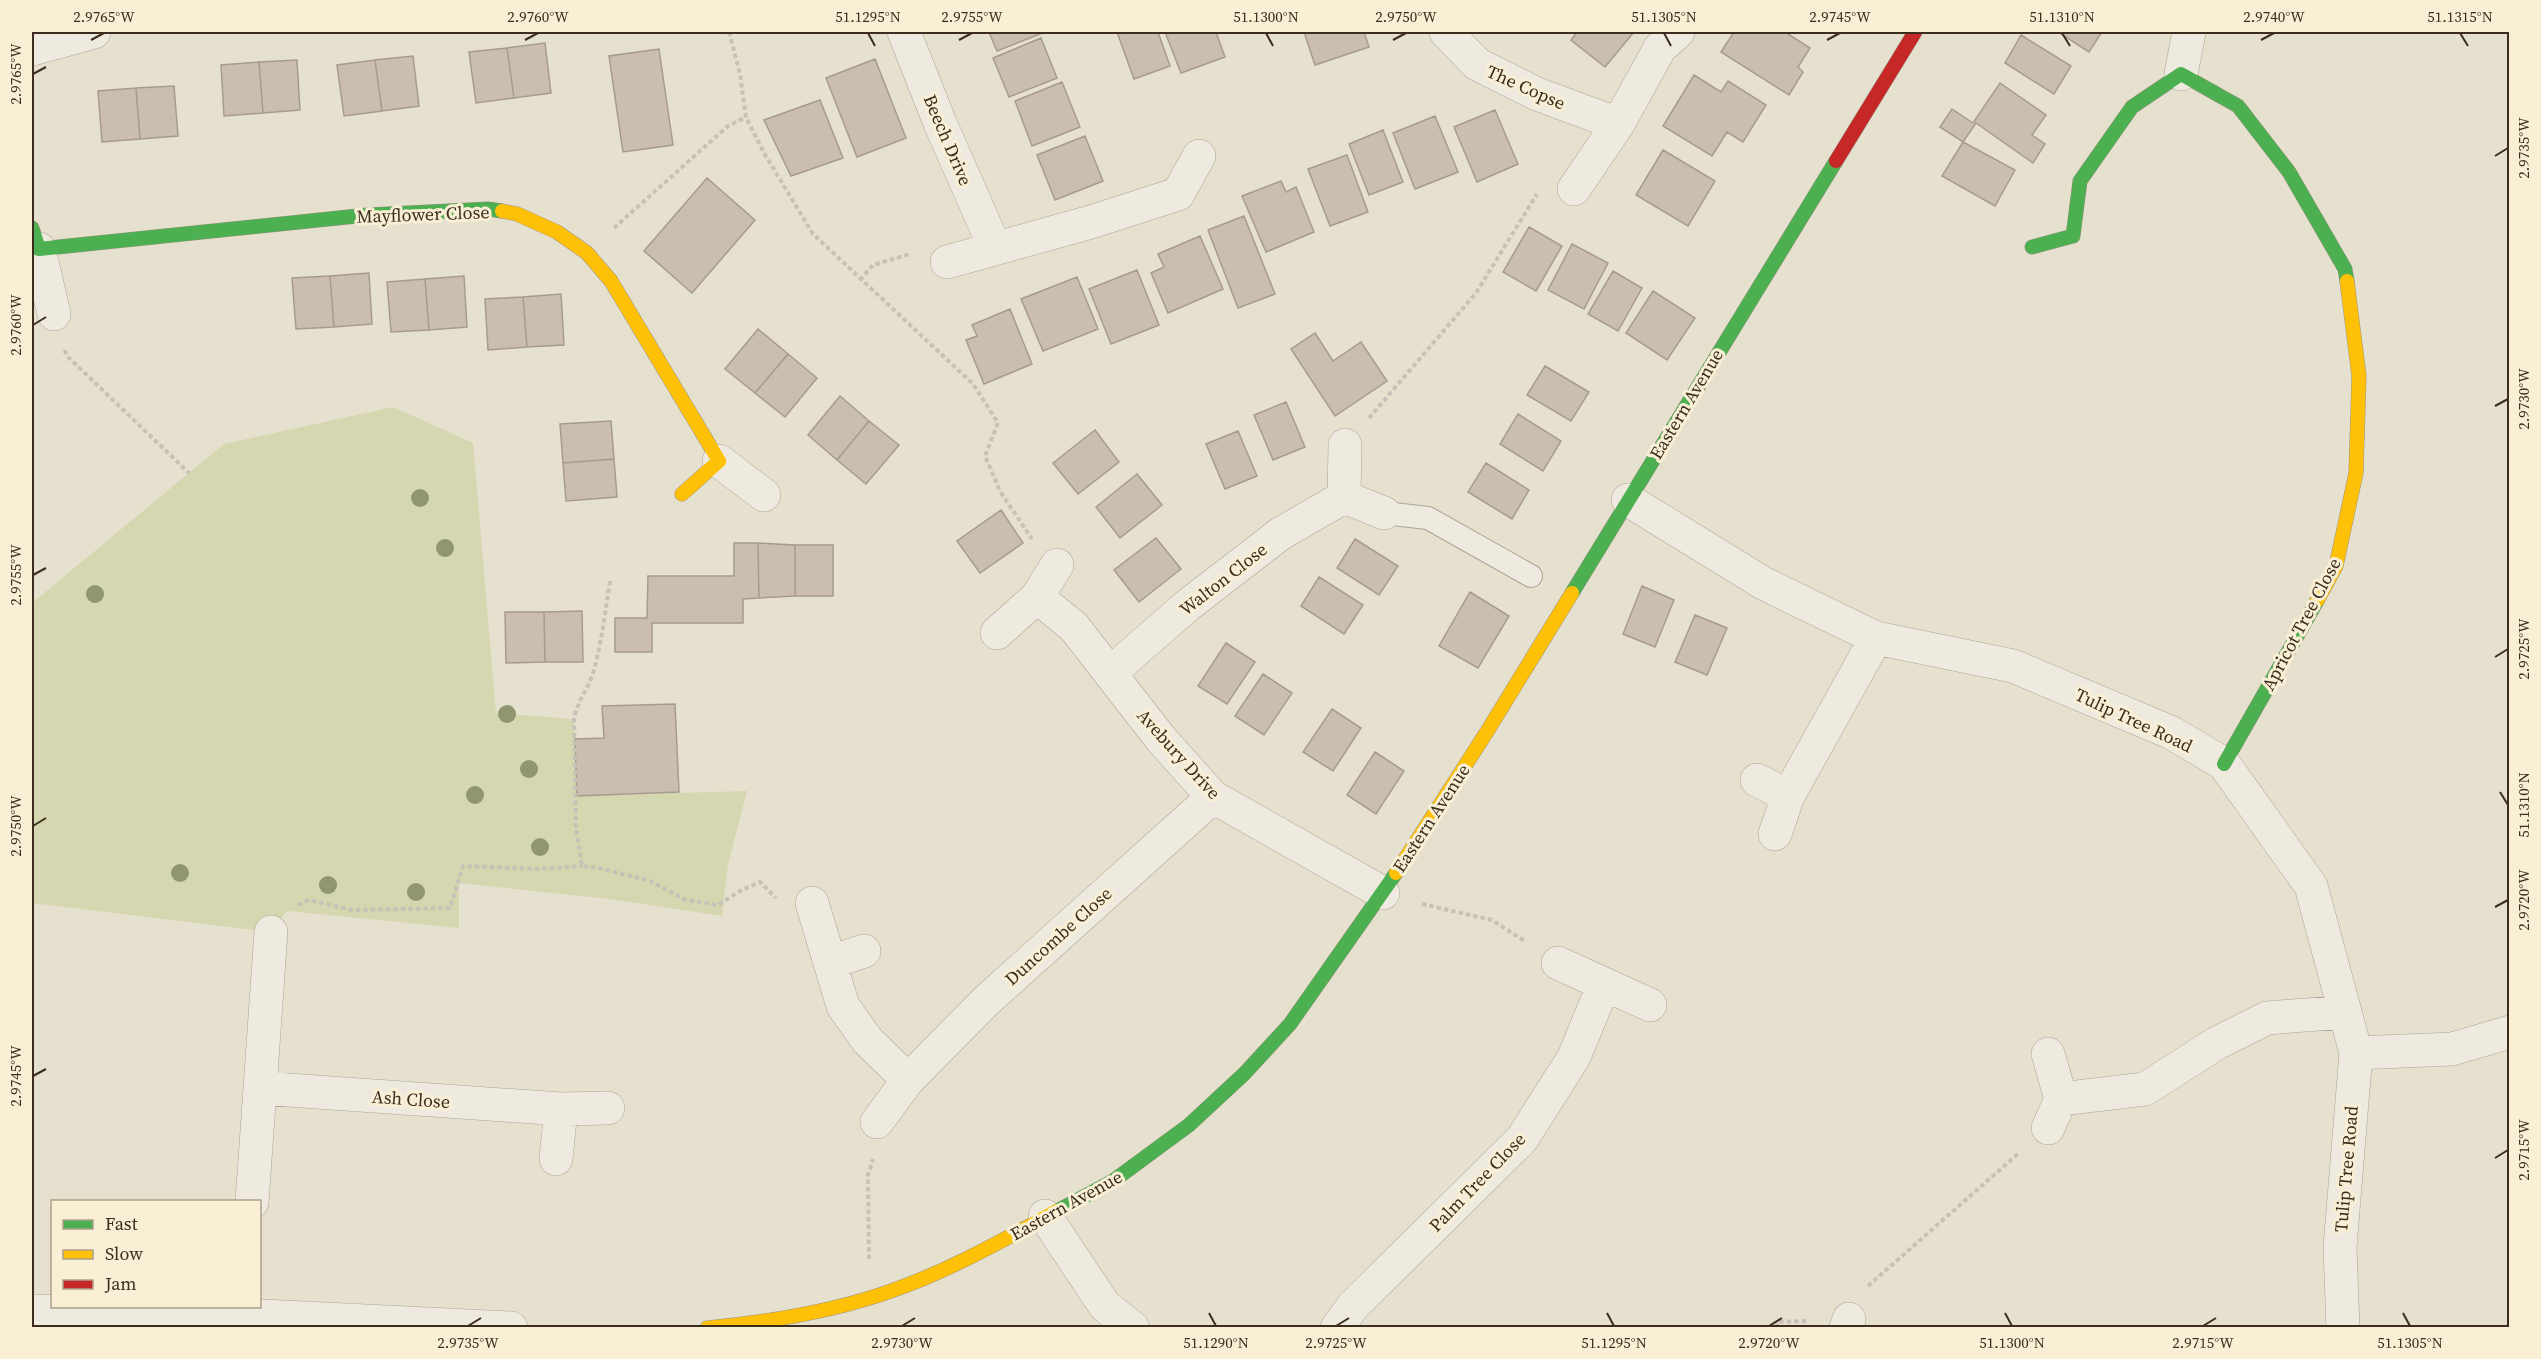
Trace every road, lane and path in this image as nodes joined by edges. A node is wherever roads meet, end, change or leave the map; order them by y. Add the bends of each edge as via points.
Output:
1 (94, 32) edge
2 (729, 32) edge
3 (904, 32) edge
4 (1446, 32) edge
5 (1678, 32) edge
6 (1915, 32) edge
7 (2189, 32) edge
8 (32, 49) edge
9 (2181, 74) junction
10 (746, 117) junction
11 (1618, 124) junction
12 (1199, 156) dead end
13 (1574, 189) joint
14 (35, 239) edge
15 (2032, 247) dead end
16 (995, 248) junction
17 (587, 253) junction
18 (947, 262) joint
19 (860, 280) junction
20 (54, 314) joint
21 (1345, 446) joint
22 (719, 461) junction
23 (189, 473) dead end
24 (682, 495) dead end
25 (764, 495) dead end
26 (1344, 497) junction
27 (1628, 500) junction
28 (1384, 513) joint
29 (1057, 565) joint
30 (1531, 576) dead end
31 (610, 581) dead end
32 (1037, 597) junction
33 (997, 633) dead end
34 (1876, 638) junction
35 (1110, 673) junction
36 (2224, 764) junction
37 (1757, 780) dead end
38 (1788, 796) junction
39 (1213, 797) junction
40 (1775, 834) dead end
41 (582, 866) junction
42 (1383, 893) junction
43 (812, 903) dead end
44 (271, 932) joint
45 (827, 949) junction
46 (864, 951) dead end
47 (1558, 963) joint
48 (1604, 984) junction
49 (1650, 1005) dead end
50 (2345, 1012) junction
51 (2510, 1032) edge
52 (2356, 1053) junction
53 (2048, 1054) dead end
54 (908, 1080) junction
55 (260, 1088) junction
56 (2061, 1099) junction
57 (608, 1108) dead end
58 (561, 1109) junction
59 (877, 1122) joint
60 (2048, 1128) joint
61 (556, 1159) dead end
62 (252, 1200) edge
63 (1045, 1216) junction
64 (862, 1300) junction
65 (32, 1311) edge
66 (244, 1311) edge
67 (1848, 1323) edge
68 (511, 1328) edge
69 (707, 1328) edge
70 (1133, 1328) edge
71 (1337, 1328) edge
72 (1776, 1328) edge
73 (2343, 1328) edge

1 - 8 street
2 - 10 path
3 - 16 street, Beech Drive
4 - 11 street, The Copse via 1477,64 1537,94
5 - 11 street via 1660,48
6 - 27 street, Eastern Avenue
7 - 9 street
9 - 15 street via 2132,107 2080,181 2073,236
9 - 36 street, Apricot Tree Close via 2238,106 2289,172 2344,268 2359,376 2356,472 2336,566
10 - 17 path via 728,126
10 - 19 path via 813,234
11 - 13 street
12 - 16 street via 1178,194
13 - 21 path via 1545,181 1476,293
14 - 17 street, Mayflower Close via 488,209 517,214 557,232
14 - 20 street, Mayflower Close
16 - 18 street
17 - 22 street, Mayflower Close via 611,281
18 - 19 path via 922,250 873,265
19 - 29 path via 973,384 998,423 985,456 1000,491 1031,538
20 - 23 path via 66,355
21 - 26 street
22 - 24 street
22 - 25 street, Mayflower Close
26 - 28 street
26 - 35 street, Walton Close via 1281,534 1188,605
27 - 34 street, Tulip Tree Road via 1763,583
27 - 42 street, Eastern Avenue
28 - 30 lane via 1428,519
29 - 32 street
31 - 41 path via 602,643 574,719 576,829
32 - 33 street
32 - 35 street, Avebury Drive via 1074,627
34 - 36 street, Tulip Tree Road via 2013,666 2172,734
34 - 38 street
35 - 39 street, Avebury Drive via 1161,740
36 - 50 street, Tulip Tree Road via 2311,886
37 - 38 street
38 - 40 street
39 - 42 street, Avebury Drive
39 - 54 street, Duncombe Close via 986,1001
41 - 44 path via 463,866 450,908 352,910 309,900 287,911
41 - 45 path via 650,881 686,900 718,905 760,882
42 - 47 path via 1491,920
42 - 63 street, Eastern Avenue via 1290,1024 1245,1074 1189,1125 1113,1181
43 - 45 street
44 - 55 street
45 - 46 street
45 - 54 street via 843,1006 867,1040
47 - 48 street
48 - 49 street
48 - 71 street, Palm Tree Close via 1574,1057 1522,1139 1353,1306
50 - 52 street, Tulip Tree Road
50 - 56 street via 2267,1018 2217,1043 2145,1089
51 - 52 street via 2452,1049
52 - 73 street, Tulip Tree Road via 2340,1247
53 - 56 street
54 - 59 street, Duncombe Close
55 - 58 street, Ash Close
55 - 62 street
56 - 60 street
57 - 58 street, Ash Close
58 - 61 street
59 - 64 path via 879,1142 868,1175 869,1262
60 - 67 path via 1861,1293
63 - 64 street, Eastern Avenue via 967,1259
63 - 70 street via 1105,1306
64 - 69 street, Eastern Avenue via 818,1312
65 - 66 street
66 - 68 street
67 - 72 path via 1778,1322

